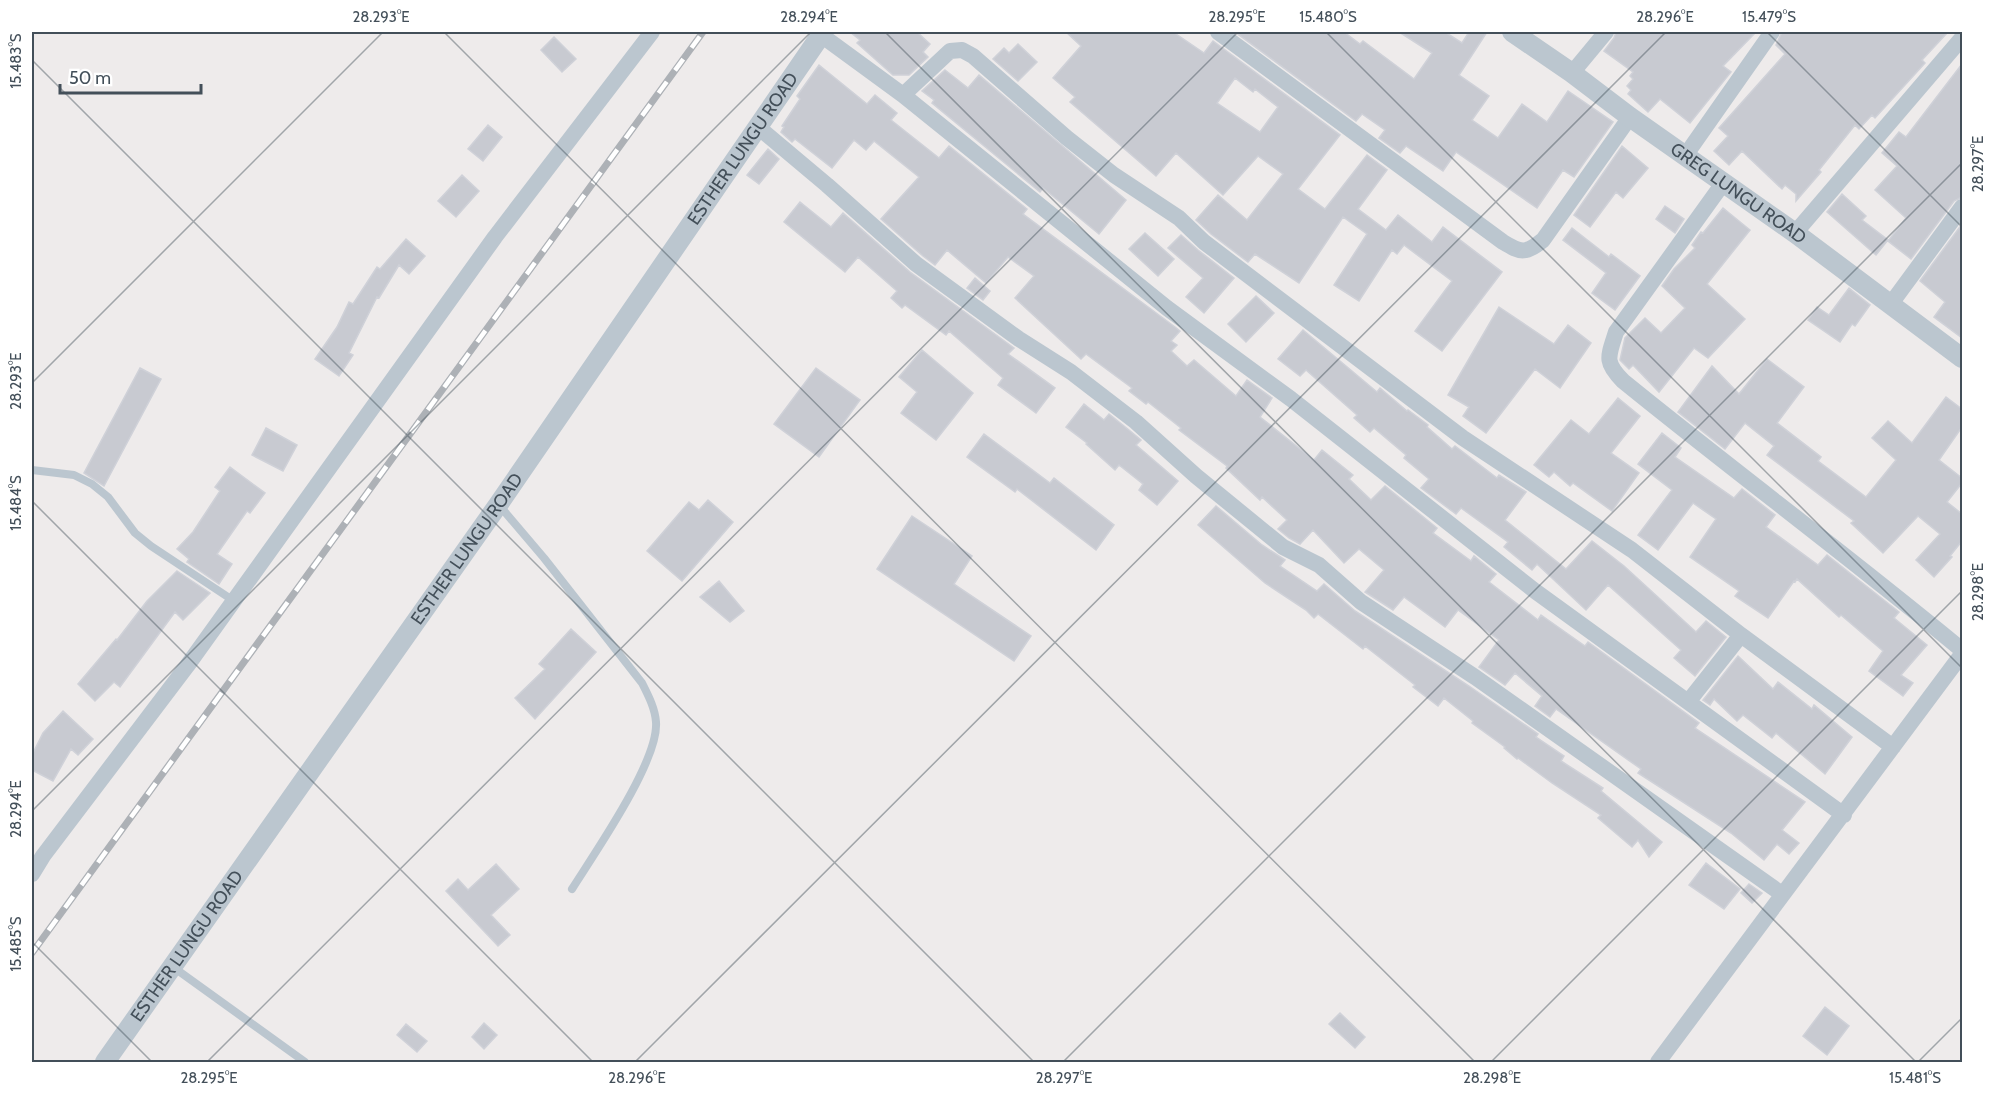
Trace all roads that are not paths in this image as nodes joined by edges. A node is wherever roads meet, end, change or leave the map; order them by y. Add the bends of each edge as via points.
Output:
1 (652, 32) edge
2 (1218, 32) edge
3 (1512, 32) edge
4 (1606, 32) edge
5 (1772, 32) edge
6 (822, 33) edge
7 (1962, 39) edge
8 (1572, 73) junction
9 (903, 95) junction
10 (1630, 117) junction
11 (758, 127) junction
12 (1684, 156) junction
13 (1724, 183) junction
14 (1962, 207) edge
15 (1795, 233) junction
16 (1890, 305) junction
17 (1962, 357) edge
18 (32, 470) edge
19 (498, 505) junction
20 (234, 602) junction
21 (1741, 635) junction
22 (1962, 652) edge
23 (1688, 702) junction
24 (1893, 747) junction
25 (1844, 815) junction
26 (32, 874) edge
27 (573, 890) dead end
28 (1782, 894) junction
29 (173, 967) junction
30 (105, 1062) edge
31 (305, 1062) edge
32 (1658, 1062) edge

1 - 20 street via 495,237
2 - 10 street via 1518,251 1532,249 1543,240
3 - 8 street, GREG LUNGU ROAD
4 - 8 street
5 - 12 street
6 - 9 street
6 - 11 street, ESTHER LUNGU ROAD
7 - 15 street
8 - 10 street, GREG LUNGU ROAD
9 - 21 street via 950,51 962,50 973,56 1114,175 1179,218 1204,242 1463,438 1632,550
9 - 23 street via 1167,308 1291,399 1535,591
10 - 12 street, GREG LUNGU ROAD
11 - 19 street, ESTHER LUNGU ROAD
11 - 28 street via 916,264 1137,422 1283,547 1319,565 1361,602 1475,677
12 - 13 street, GREG LUNGU ROAD
13 - 15 street, GREG LUNGU ROAD
13 - 22 street via 1616,332 1608,356 1610,368
14 - 16 street
15 - 16 street, GREG LUNGU ROAD
16 - 17 street, GREG LUNGU ROAD
18 - 20 lane via 74,475 92,484 108,497 135,533
19 - 27 lane via 642,683 656,723 649,755
19 - 29 street, ESTHER LUNGU ROAD
20 - 26 street
21 - 23 street
21 - 24 street
22 - 24 street
23 - 25 street
24 - 25 street
25 - 28 street
28 - 32 street
29 - 30 street, ESTHER LUNGU ROAD
29 - 31 lane

